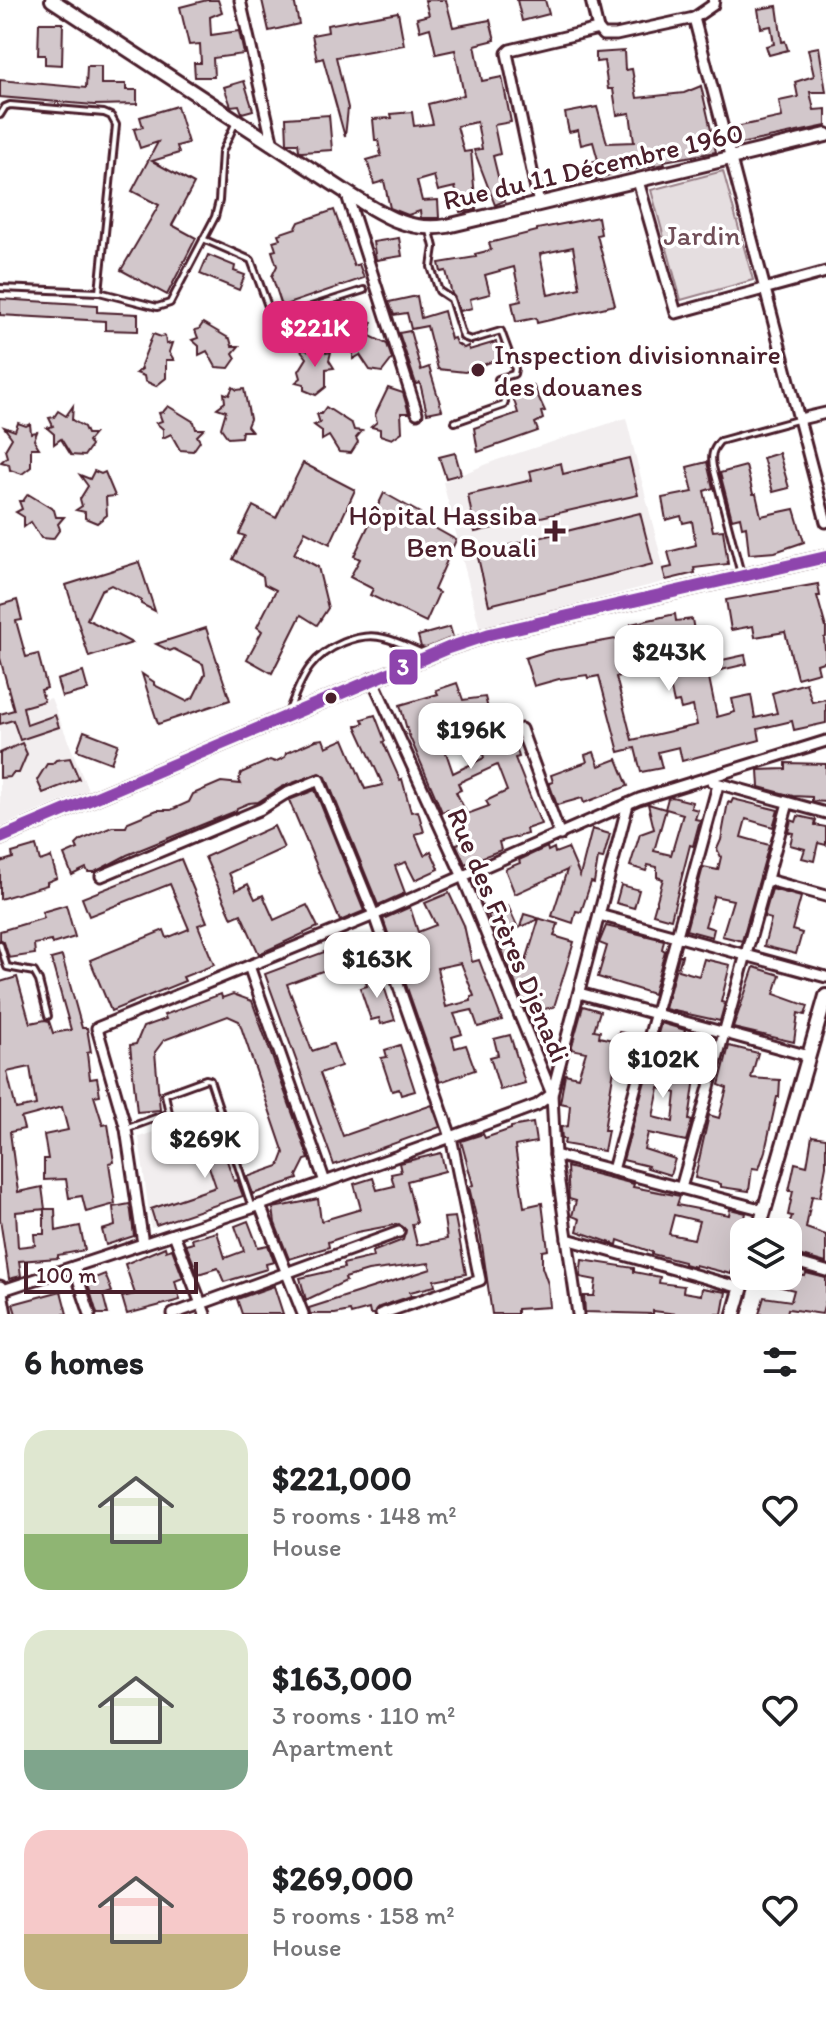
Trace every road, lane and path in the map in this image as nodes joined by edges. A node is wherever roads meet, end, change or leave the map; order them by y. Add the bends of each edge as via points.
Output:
1 (52, 0) edge
2 (240, 0) edge
3 (591, 0) edge
4 (714, 0) edge
5 (694, 18) junction
6 (598, 29) junction
7 (0, 115) edge
8 (236, 122) junction
9 (826, 135) edge
10 (273, 145) junction
11 (730, 158) junction
12 (638, 181) junction
13 (346, 192) junction
14 (539, 204) junction
15 (430, 229) junction
16 (203, 239) junction
17 (826, 272) edge
18 (0, 288) edge
19 (765, 289) junction
20 (364, 290) dead end
21 (99, 292) junction
22 (417, 413) dead end
23 (826, 413) edge
24 (800, 419) junction
25 (455, 422) dead end
26 (826, 522) edge
27 (826, 557) edge
28 (742, 576) junction
29 (428, 655) junction
30 (372, 678) junction
31 (287, 715) junction
32 (521, 729) dead end
33 (826, 741) edge
34 (707, 778) junction
35 (718, 785) junction
36 (788, 803) junction
37 (628, 804) junction
38 (826, 813) edge
39 (560, 835) junction
40 (0, 838) edge
41 (101, 876) dead end
42 (463, 877) junction
43 (768, 880) junction
44 (826, 896) edge
45 (374, 915) junction
46 (599, 915) junction
47 (678, 935) junction
48 (0, 944) edge
49 (747, 954) junction
50 (249, 966) junction
51 (826, 977) edge
52 (579, 993) junction
53 (826, 996) edge
54 (656, 1014) junction
55 (48, 1016) dead end
56 (821, 1026) edge
57 (724, 1033) junction
58 (809, 1056) junction
59 (552, 1094) junction
60 (126, 1129) junction
61 (451, 1137) junction
62 (555, 1155) junction
63 (613, 1170) junction
64 (325, 1182) junction
65 (681, 1188) junction
66 (256, 1206) junction
67 (764, 1210) junction
68 (762, 1218) edge
69 (399, 1232) dead end
70 (174, 1234) junction
71 (567, 1239) junction
72 (143, 1244) junction
73 (802, 1264) edge
74 (74, 1267) junction
75 (286, 1271) junction
76 (826, 1271) edge
77 (730, 1279) edge
78 (0, 1290) edge
79 (741, 1290) edge
80 (203, 1309) edge
81 (5, 1314) edge
82 (90, 1314) edge
83 (173, 1314) edge
84 (303, 1314) edge
85 (381, 1314) edge
86 (578, 1314) edge
87 (734, 1314) edge

1 - 8 main road, Rue du 11 Décembre 1960
2 - 10 street
3 - 6 street
4 - 5 street
5 - 6 street via 616,35 603,35
5 - 11 street
6 - 14 street via 507,53
7 - 21 lane via 10,105 111,116 116,125
8 - 10 main road, Rue du 11 Décembre 1960
8 - 16 lane via 222,152 215,217
9 - 11 main road, Rue du 11 Décembre 1960
10 - 13 main road, Rue du 11 Décembre 1960
11 - 12 main road, Rue du 11 Décembre 1960
11 - 19 street
12 - 14 main road, Rue du 11 Décembre 1960
12 - 19 street via 676,313
13 - 15 main road, Rue du 11 Décembre 1960 via 385,216
13 - 22 street
14 - 15 main road, Rue du 11 Décembre 1960
15 - 25 lane via 431,267 439,291 451,299 463,337 471,340 501,331 515,369 498,379 504,405
16 - 20 lane via 251,260 276,315
16 - 21 lane via 165,306
17 - 19 street
18 - 21 lane
19 - 24 street
23 - 24 street
24 - 26 street
24 - 28 lane via 720,441 715,447 713,467
27 - 28 main road
28 - 29 main road via 490,634
29 - 30 main road
29 - 31 lane via 385,638 348,641 310,666
30 - 31 main road
30 - 42 street, Rue des Frères Djenadi
31 - 40 main road
32 - 39 street
33 - 34 street
34 - 35 street
34 - 37 street
35 - 36 street
35 - 47 street
36 - 38 street
36 - 43 street
37 - 39 street
37 - 46 street
39 - 42 street
41 - 45 street via 319,780
42 - 45 street
42 - 59 street, Rue des Frères Djenadi
43 - 44 street
43 - 49 street
45 - 50 street
45 - 61 street
46 - 47 street
46 - 52 street
47 - 49 street
47 - 54 street
48 - 55 lane via 7,967 34,972
49 - 51 street
49 - 57 street
50 - 60 street via 97,1028
50 - 64 street
52 - 54 street
52 - 59 street
53 - 56 main road
54 - 57 street
54 - 63 street
56 - 58 main road
57 - 58 street
57 - 65 street
58 - 67 main road
59 - 61 street via 537,1105
59 - 62 street, Rue des Frères Djenadi
60 - 66 lane via 169,1113 165,1094 210,1080
60 - 72 street
61 - 64 street
61 - 85 street via 480,1280
62 - 63 street
62 - 71 street, Rue des Frères Djenadi
63 - 65 street
64 - 66 street
65 - 67 street
66 - 70 street
66 - 75 street
67 - 68 main road
69 - 75 street
70 - 72 street
70 - 80 street
71 - 77 street
71 - 86 street, Rue des Frères Djenadi
72 - 74 street
73 - 76 street
74 - 78 street
74 - 82 street
75 - 80 street
75 - 84 street
78 - 81 street
79 - 87 main road
80 - 83 street

